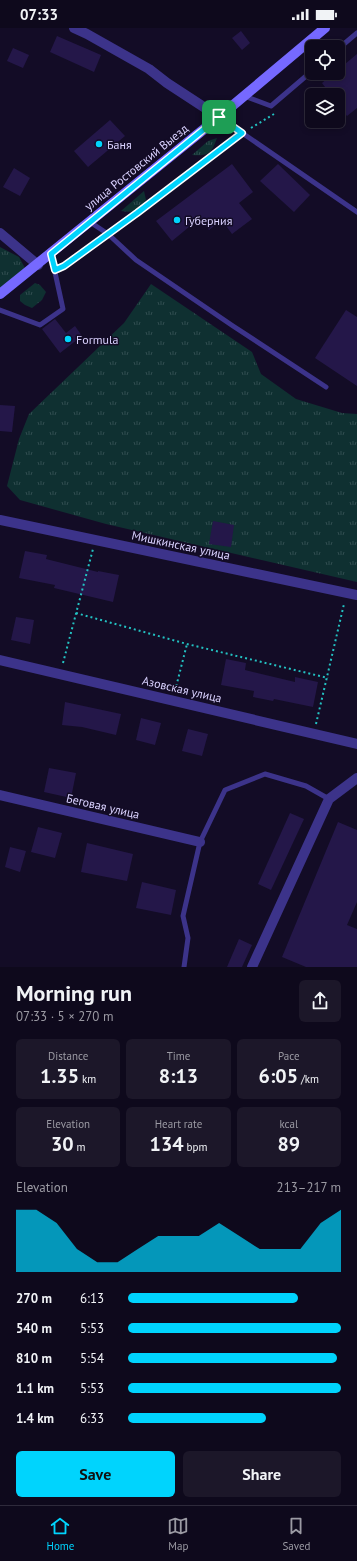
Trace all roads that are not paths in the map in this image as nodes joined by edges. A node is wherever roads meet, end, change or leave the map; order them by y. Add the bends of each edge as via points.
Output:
1 (74, 28) edge
2 (325, 28) edge
3 (357, 33) edge
4 (345, 43) edge
5 (305, 77) edge
6 (244, 96) junction
7 (219, 117) junction
8 (357, 212) edge
9 (90, 222) junction
10 (0, 233) edge
11 (51, 254) junction
12 (38, 265) junction
13 (0, 294) edge
14 (0, 310) edge
15 (326, 386) dead end
16 (0, 520) edge
17 (352, 594) edge
18 (0, 660) edge
19 (357, 744) edge
20 (357, 778) edge
21 (0, 795) edge
22 (329, 799) junction
23 (200, 842) junction
24 (184, 967) edge
25 (252, 967) edge

1 - 7 street via 149,68
2 - 6 main road, улица Ростовский Выезд
3 - 4 lane
5 - 6 lane via 271,106
6 - 7 main road, улица Ростовский Выезд
7 - 8 lane
7 - 9 main road, улица Ростовский Выезд
9 - 11 main road, улица Ростовский Выезд
9 - 15 lane via 108,234 136,260
10 - 12 street
11 - 12 main road, улица Ростовский Выезд
11 - 14 lane via 63,309 40,325
12 - 13 main road, улица Ростовский Выезд
16 - 17 street, Мишкинская улица
18 - 19 street, Азовская улица
20 - 22 street
21 - 23 street, Беговая улица
22 - 23 lane via 306,786 265,774 225,790
22 - 25 street
23 - 24 lane via 183,916 188,938

